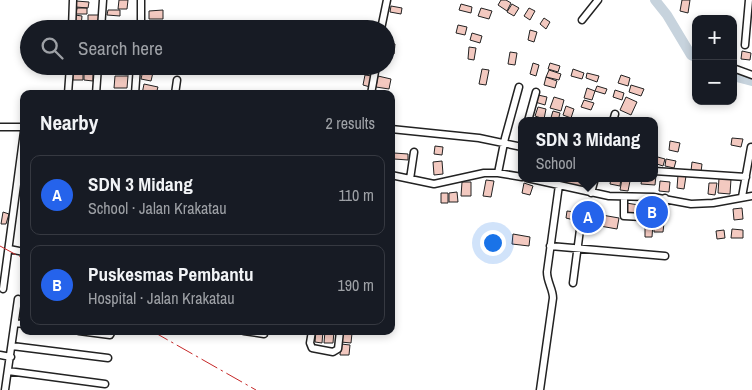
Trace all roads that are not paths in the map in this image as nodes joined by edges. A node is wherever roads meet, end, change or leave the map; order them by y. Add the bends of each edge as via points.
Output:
1 (73, 0) edge
2 (102, 0) edge
3 (140, 0) edge
4 (387, 0) edge
5 (598, 0) edge
6 (749, 0) edge
7 (72, 20) edge
8 (101, 20) edge
9 (141, 20) edge
10 (383, 20) edge
11 (582, 20) dead end
12 (745, 45) dead end
13 (737, 69) edge
14 (69, 75) edge
15 (97, 75) edge
16 (136, 75) edge
17 (374, 75) edge
18 (752, 75) edge
19 (177, 80) dead end
20 (519, 87) dead end
21 (68, 90) edge
22 (96, 90) edge
23 (134, 90) edge
24 (176, 90) edge
25 (372, 90) edge
26 (536, 92) dead end
27 (529, 117) edge
28 (0, 127) edge
29 (20, 127) edge
30 (395, 129) edge
31 (504, 142) junction
32 (518, 144) edge
33 (751, 147) edge
34 (414, 152) dead end
35 (658, 171) edge
36 (498, 173) junction
37 (395, 176) edge
38 (518, 176) edge
39 (746, 177) junction
40 (20, 178) edge
41 (410, 179) junction
42 (545, 182) edge
43 (594, 182) edge
44 (559, 185) junction
45 (591, 193) junction
46 (752, 196) edge
47 (624, 197) junction
48 (742, 197) junction
49 (665, 198) junction
50 (581, 222) dead end
51 (550, 246) junction
52 (578, 248) junction
53 (9, 249) junction
54 (20, 251) edge
55 (665, 256) dead end
56 (573, 283) dead end
57 (3, 289) dead end
58 (18, 299) dead end
59 (15, 323) junction
60 (20, 324) edge
61 (311, 335) edge
62 (340, 335) edge
63 (12, 346) junction
64 (0, 355) edge
65 (11, 357) junction
66 (108, 358) dead end
67 (8, 371) junction
68 (105, 384) dead end
69 (5, 390) edge
70 (540, 390) edge

1 - 7 street
2 - 8 street
3 - 9 street
4 - 10 street
5 - 11 street
6 - 12 street
13 - 18 street
14 - 21 street
15 - 22 street
16 - 23 street
17 - 25 street
19 - 24 street
20 - 31 street
26 - 27 street
28 - 29 street
30 - 31 street
31 - 32 street
31 - 36 street
33 - 39 street
34 - 41 street
35 - 39 street
36 - 38 street
36 - 41 street via 476,174 434,184
37 - 41 street
39 - 48 street
40 - 53 street
42 - 44 street
43 - 45 street
44 - 45 street
44 - 51 street
45 - 47 street
46 - 48 street
47 - 49 street
47 - 49 street via 624,216 661,218 664,216
48 - 49 street via 704,204 681,203
50 - 52 street
51 - 52 street
51 - 70 street via 547,277 553,298
52 - 55 street
52 - 56 street
53 - 54 street
53 - 57 street
58 - 59 street
59 - 60 street
59 - 63 street
61 - 62 street via 312,348 333,352 338,349
63 - 65 street
63 - 66 street
64 - 65 street
65 - 67 street
67 - 68 street
67 - 69 street

